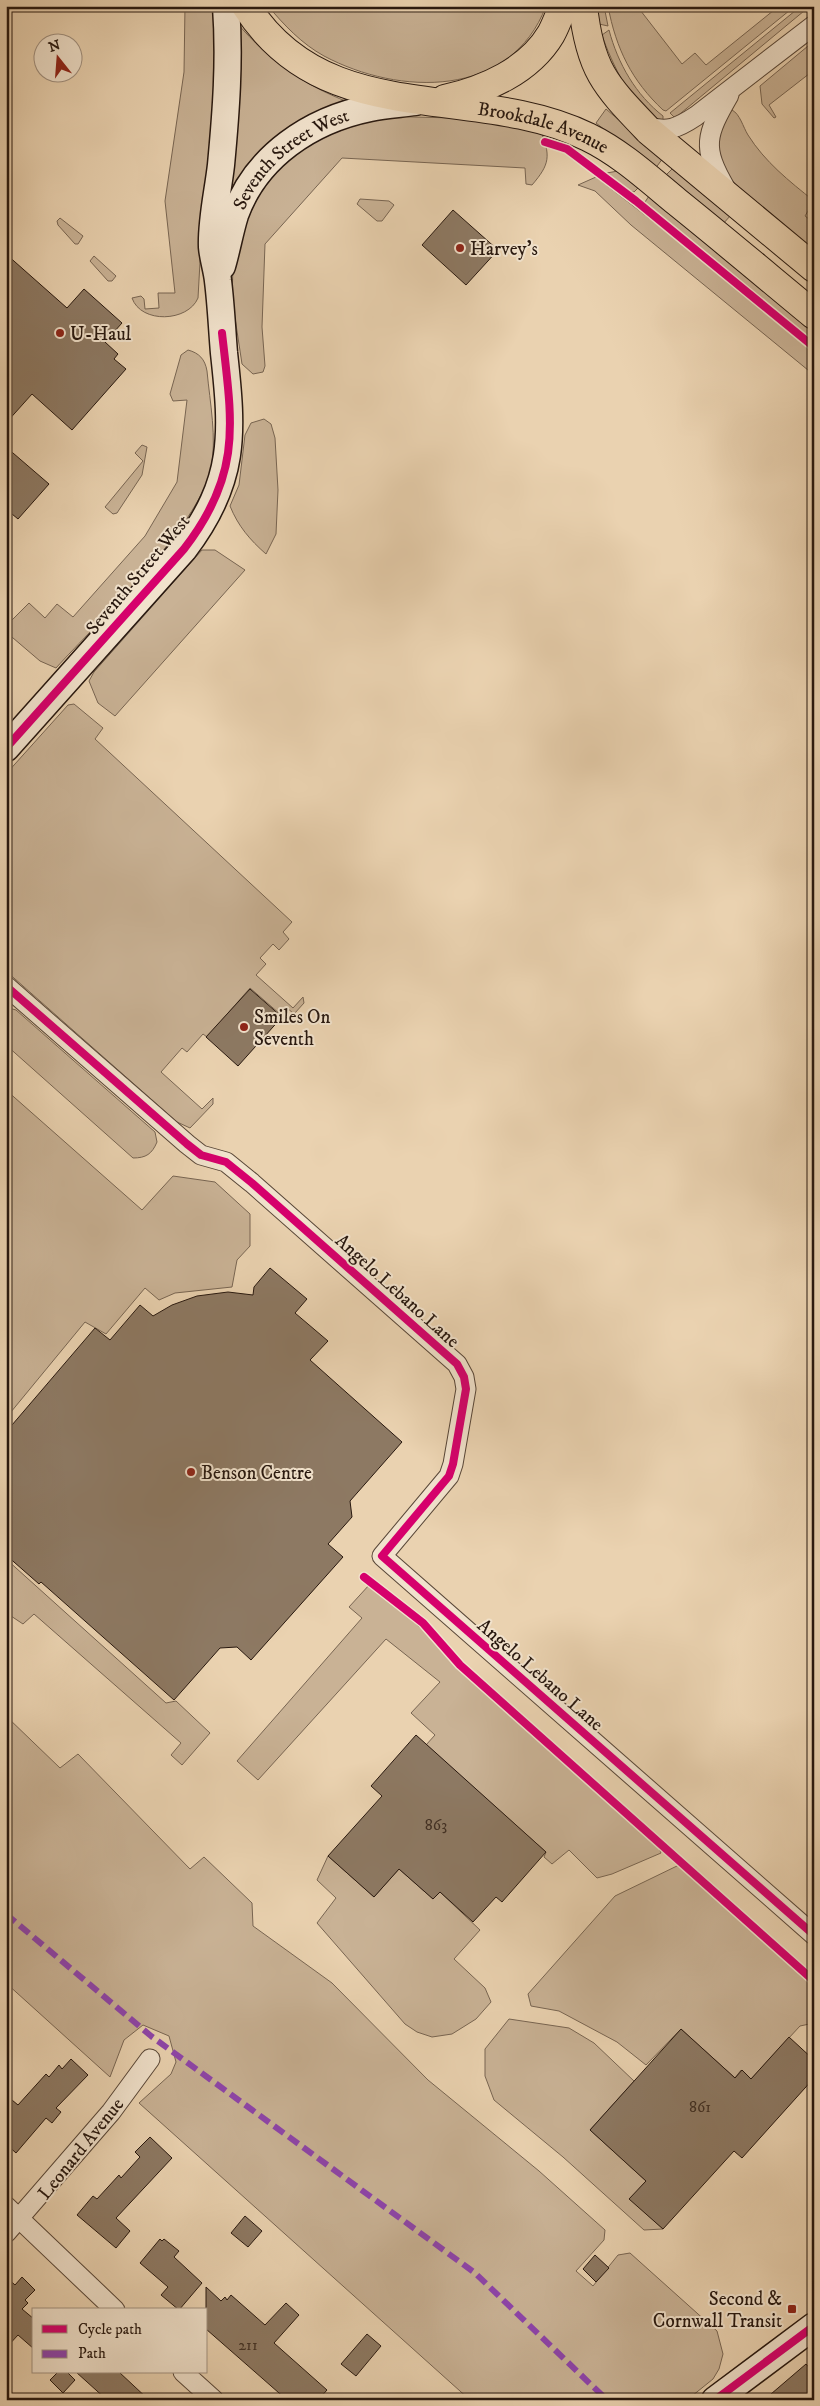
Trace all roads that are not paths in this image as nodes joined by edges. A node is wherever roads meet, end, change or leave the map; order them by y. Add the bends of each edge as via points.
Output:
1 (226, 6) edge
2 (246, 6) edge
3 (564, 6) edge
4 (583, 6) edge
5 (814, 25) edge
6 (735, 84) junction
7 (421, 101) junction
8 (644, 126) junction
9 (734, 203) junction
10 (814, 268) edge
11 (218, 279) junction
12 (814, 315) edge
13 (6, 748) edge
14 (6, 986) edge
15 (814, 1935) edge
16 (150, 2059) dead end
17 (6, 2206) edge
18 (20, 2218) junction
19 (6, 2233) edge
20 (113, 2308) edge
21 (814, 2326) edge
22 (185, 2374) edge
23 (214, 2400) edge
24 (715, 2400) edge

1 - 11 street, Seventh Street West via 229,48 226,118 213,215 212,249
2 - 7 main road, Brookdale Avenue via 275,41 302,62 334,80 370,93
3 - 7 main road via 543,46 515,70 495,82 460,95
4 - 8 main road via 589,45 604,81
5 - 6 street
6 - 8 street via 677,128 662,130
6 - 9 street via 708,139 715,170
7 - 11 street, Seventh Street West via 370,108 341,116 289,142 247,188 235,215
7 - 12 main road, Brookdale Avenue via 530,116 586,136 618,156
8 - 9 main road
9 - 10 main road
11 - 13 street, Seventh Street West via 230,442 217,496 207,517 184,549
14 - 15 street, Angelo Lebano Lane via 187,1144 201,1155 226,1162 257,1187 457,1364 466,1389 449,1476 382,1556
16 - 18 street, Leonard Avenue via 111,2112
17 - 18 street
18 - 19 street, Leonard Avenue
18 - 20 street
21 - 24 street
22 - 23 street

